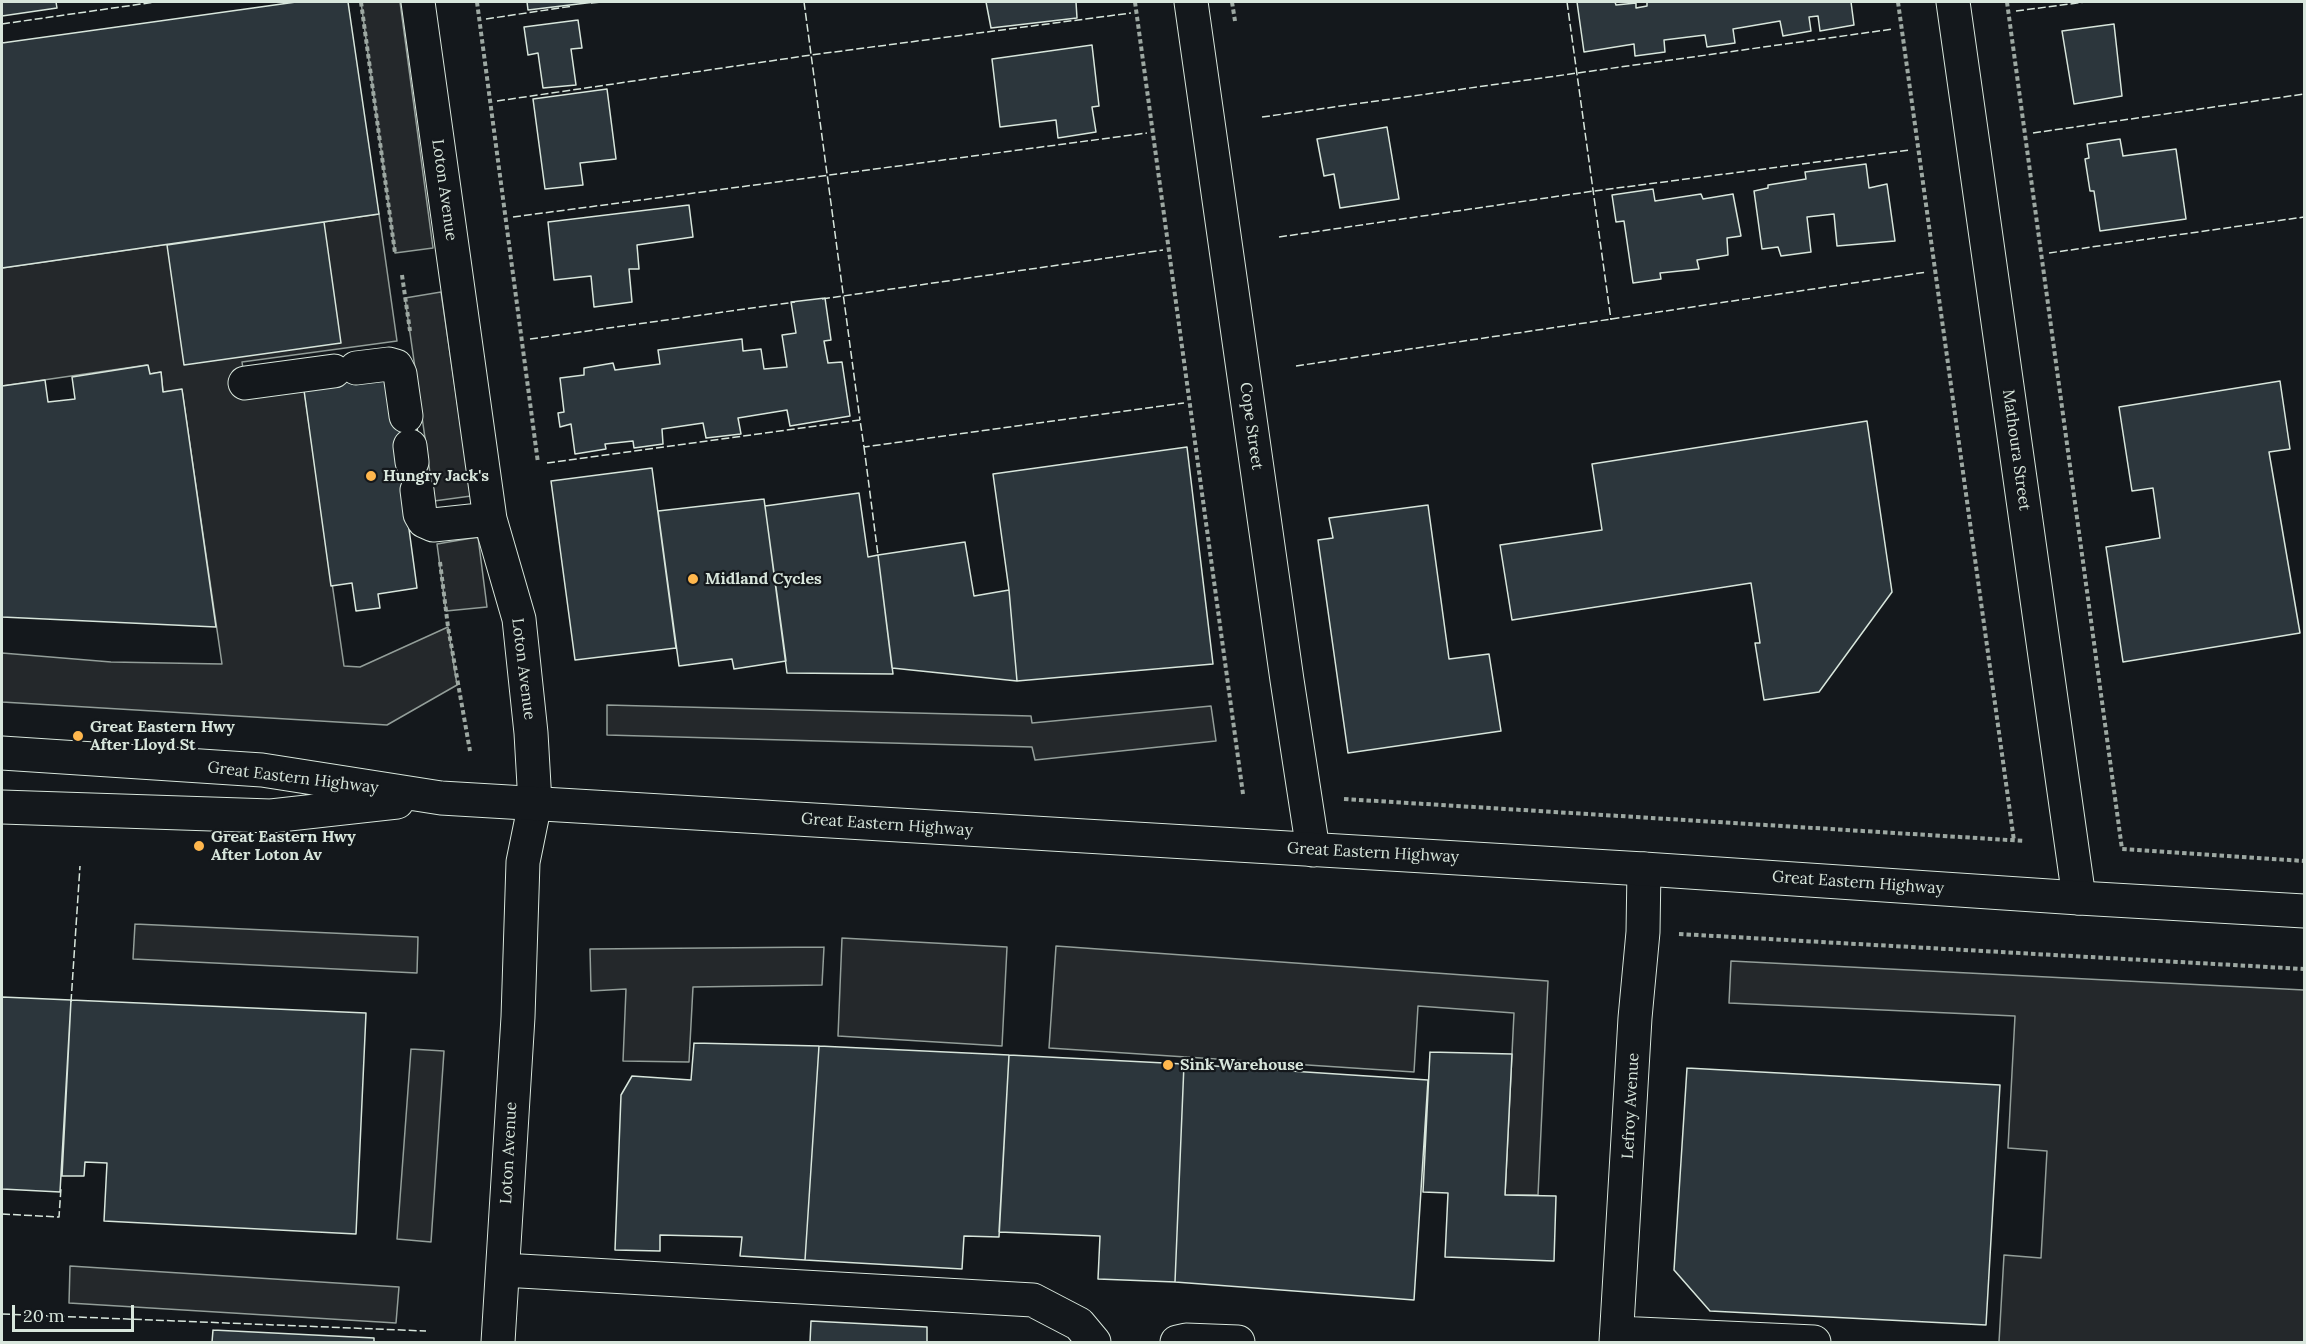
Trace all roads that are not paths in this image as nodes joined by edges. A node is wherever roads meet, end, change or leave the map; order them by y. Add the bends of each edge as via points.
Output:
1 (418, 2) edge
2 (1191, 2) edge
3 (1953, 2) edge
4 (245, 382) dead end
5 (490, 519) junction
6 (2, 753) edge
7 (441, 798) junction
8 (535, 803) junction
9 (2, 807) edge
10 (1313, 850) junction
11 (1644, 869) junction
12 (2079, 898) junction
13 (2304, 911) edge
14 (503, 1270) junction
15 (1617, 1338) edge
16 (1182, 1341) edge
17 (498, 1342) edge
18 (1094, 1342) edge
19 (1238, 1342) edge
20 (1814, 1342) edge

1 - 5 main road, Loton Avenue
2 - 10 main road, Cope Street
3 - 12 main road, Mathoura Street
4 - 5 main road via 396,366 424,521 433,525
5 - 8 main road, Loton Avenue via 519,619
6 - 7 main road, Great Eastern Highway via 262,770
7 - 8 main road, Great Eastern Highway
7 - 9 main road, Great Eastern Highway via 272,816
8 - 10 main road, Great Eastern Highway
8 - 14 main road, Loton Avenue via 523,861
10 - 11 main road, Great Eastern Highway
11 - 12 main road, Great Eastern Highway
11 - 15 main road, Lefroy Avenue
12 - 13 main road, Great Eastern Highway
14 - 17 main road, Loton Avenue
14 - 18 main road via 1033,1300 1079,1324
15 - 20 main road
16 - 19 main road

